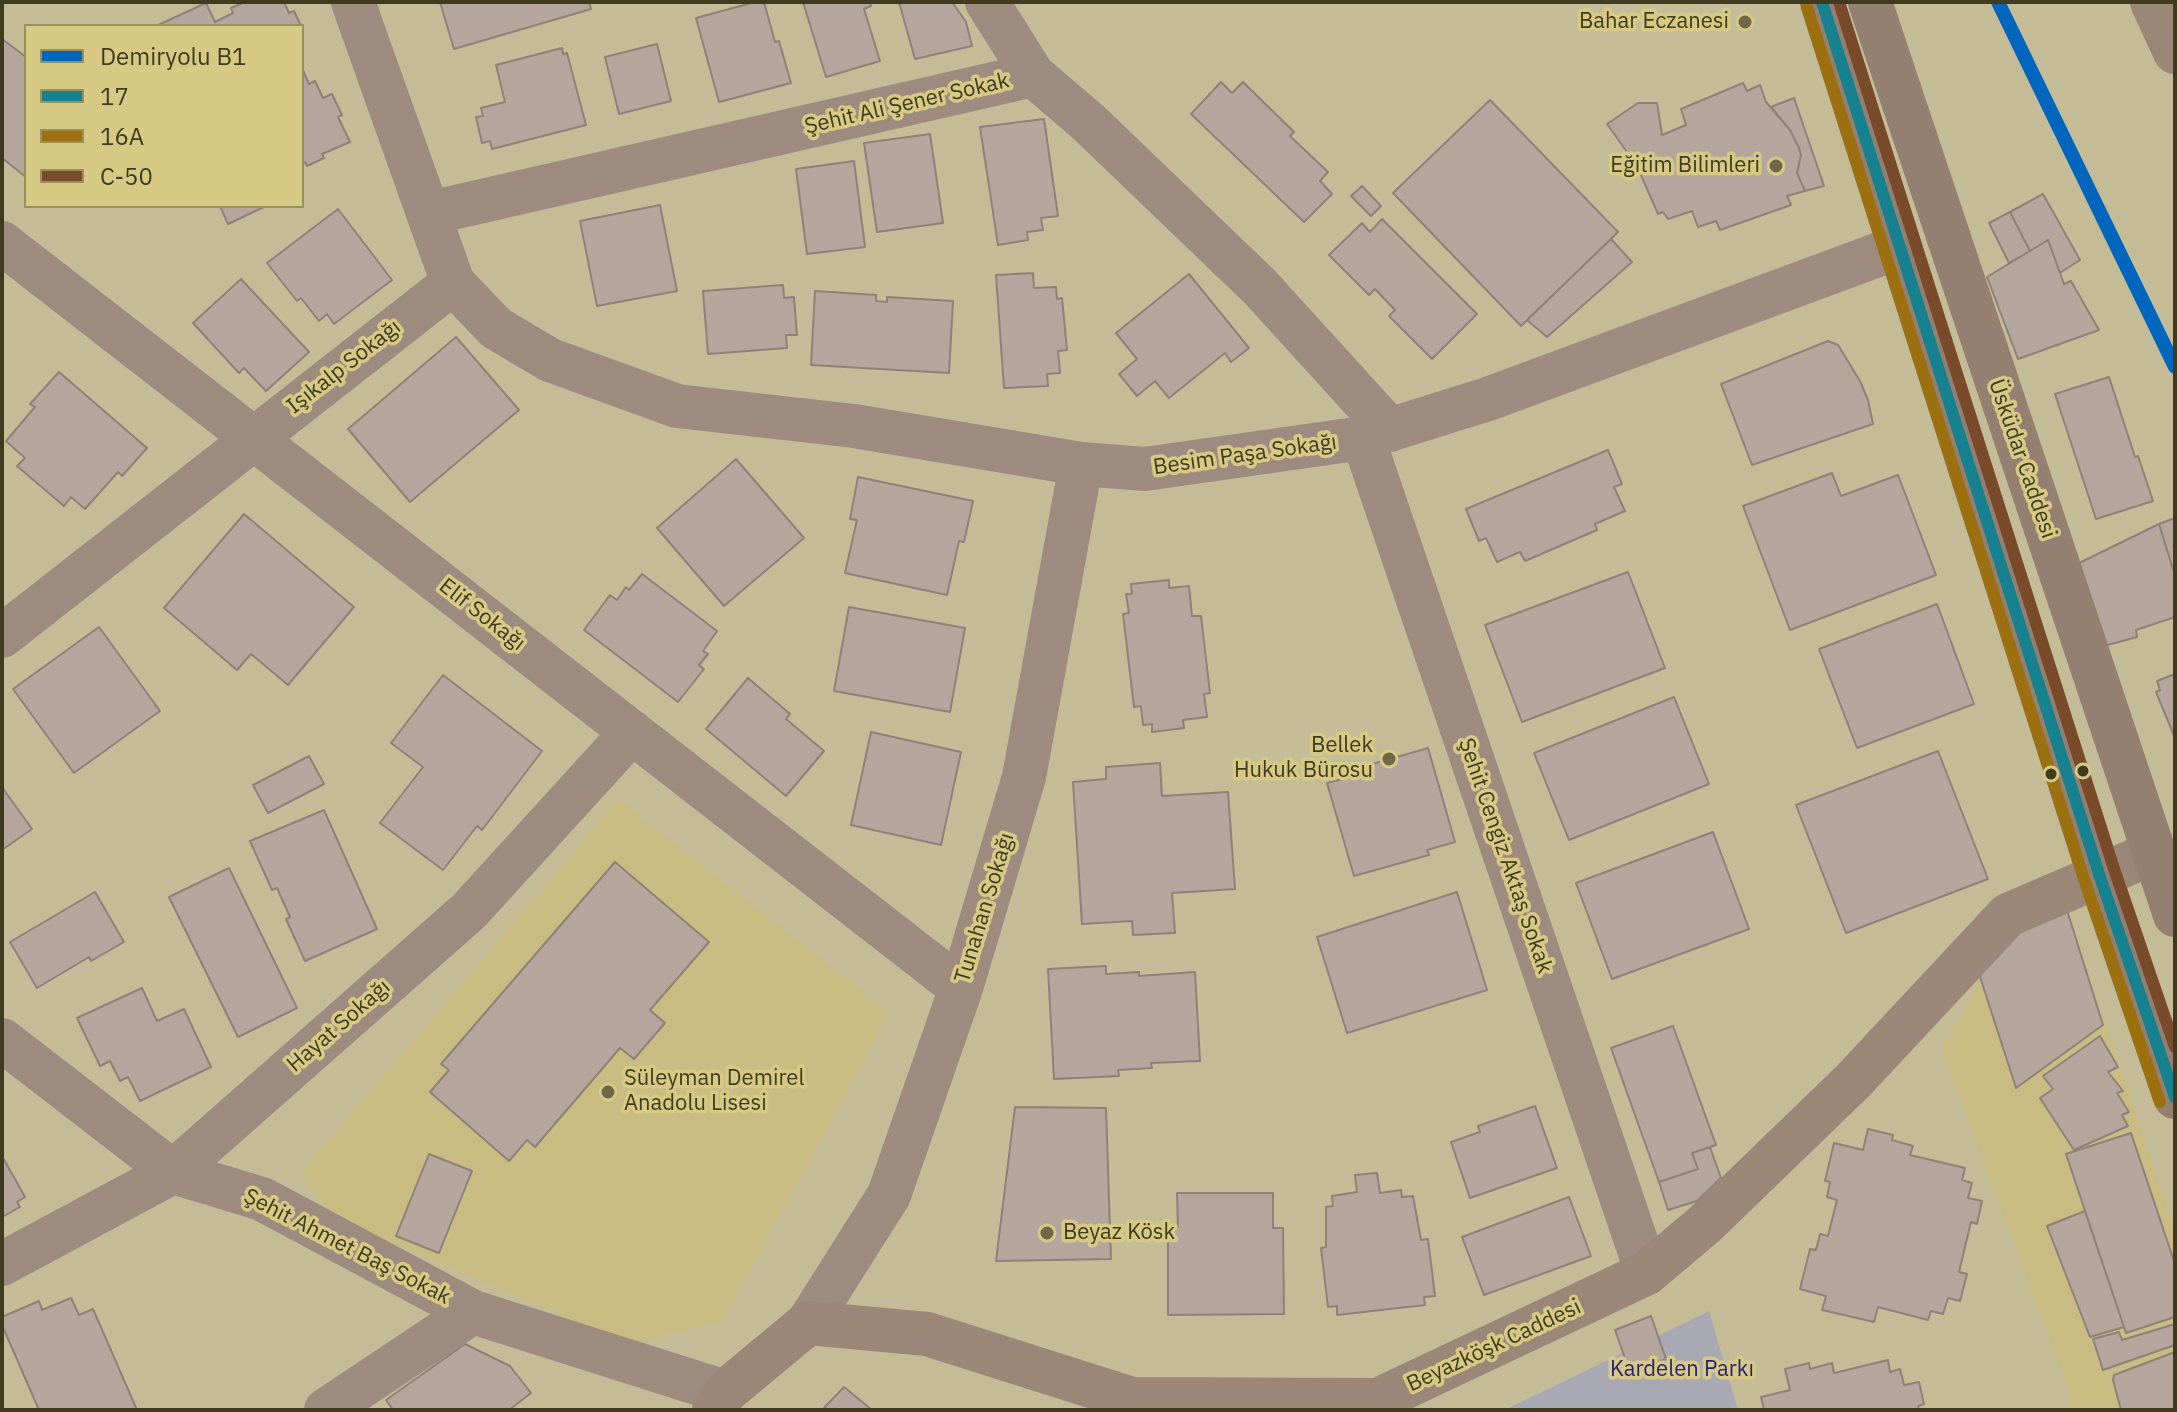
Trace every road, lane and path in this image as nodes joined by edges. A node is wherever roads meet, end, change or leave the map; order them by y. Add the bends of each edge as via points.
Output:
1 (353, 2) edge
2 (987, 2) edge
3 (1822, 2) edge
4 (1870, 2) edge
5 (2152, 2) edge
6 (2175, 52) edge
7 (1033, 75) junction
8 (430, 213) junction
9 (1945, 231) junction
10 (2, 243) edge
11 (1899, 247) junction
12 (453, 283) junction
13 (1376, 434) junction
14 (253, 438) junction
15 (1081, 464) junction
16 (2, 636) edge
17 (632, 732) junction
18 (2155, 852) junction
19 (2099, 874) junction
20 (2175, 915) edge
21 (961, 988) junction
22 (2, 1040) edge
23 (2175, 1097) edge
24 (173, 1172) junction
25 (2, 1264) edge
26 (1647, 1273) junction
27 (473, 1312) junction
28 (808, 1323) junction
29 (720, 1401) edge
30 (1133, 1405) edge
31 (1380, 1405) edge
32 (326, 1410) edge

1 - 8 street
2 - 7 street
3 - 11 main road
4 - 9 main road, Üsküdar Caddesi
5 - 6 street
7 - 8 street, Şehit Ali Şener Sokak
7 - 13 street, Şehit Ali Şener Sokak via 1260,287
8 - 12 street
9 - 11 main road
9 - 18 main road, Üsküdar Caddesi
10 - 14 street, Elif Sokağı
11 - 13 street, Besim Paşa Sokağı via 1488,399
11 - 19 main road
12 - 14 street, Işıkalp Sokağı
12 - 15 street, Besim Paşa Sokağı via 496,328 550,360 677,406 854,426
13 - 15 street, Besim Paşa Sokağı via 1145,469
13 - 26 street, Şehit Cengiz Aktaş Sokak
14 - 16 street, Işıkalp Sokağı
14 - 17 street, Elif Sokağı
15 - 21 street, Tunahan Sokağı via 1024,777
17 - 21 street, Elif Sokağı
17 - 24 street, Hayat Sokağı via 469,911
18 - 19 street, Beyazköşk Caddesi
18 - 20 main road, Üsküdar Caddesi
19 - 23 main road
19 - 26 street, Beyazköşk Caddesi via 2008,915 1853,1081
21 - 28 street, Tunahan Sokağı via 889,1195
22 - 24 street, Şehit Ahmet Baş Sokak
24 - 25 street, Hayat Sokağı
24 - 27 street, Şehit Ahmet Baş Sokak via 262,1199
26 - 31 street, Beyazköşk Caddesi
27 - 29 street, Şehit Ahmet Baş Sokak
27 - 32 street
28 - 29 street
28 - 30 street, Beyazköşk Caddesi via 927,1334
30 - 31 street, Beyazköşk Caddesi

